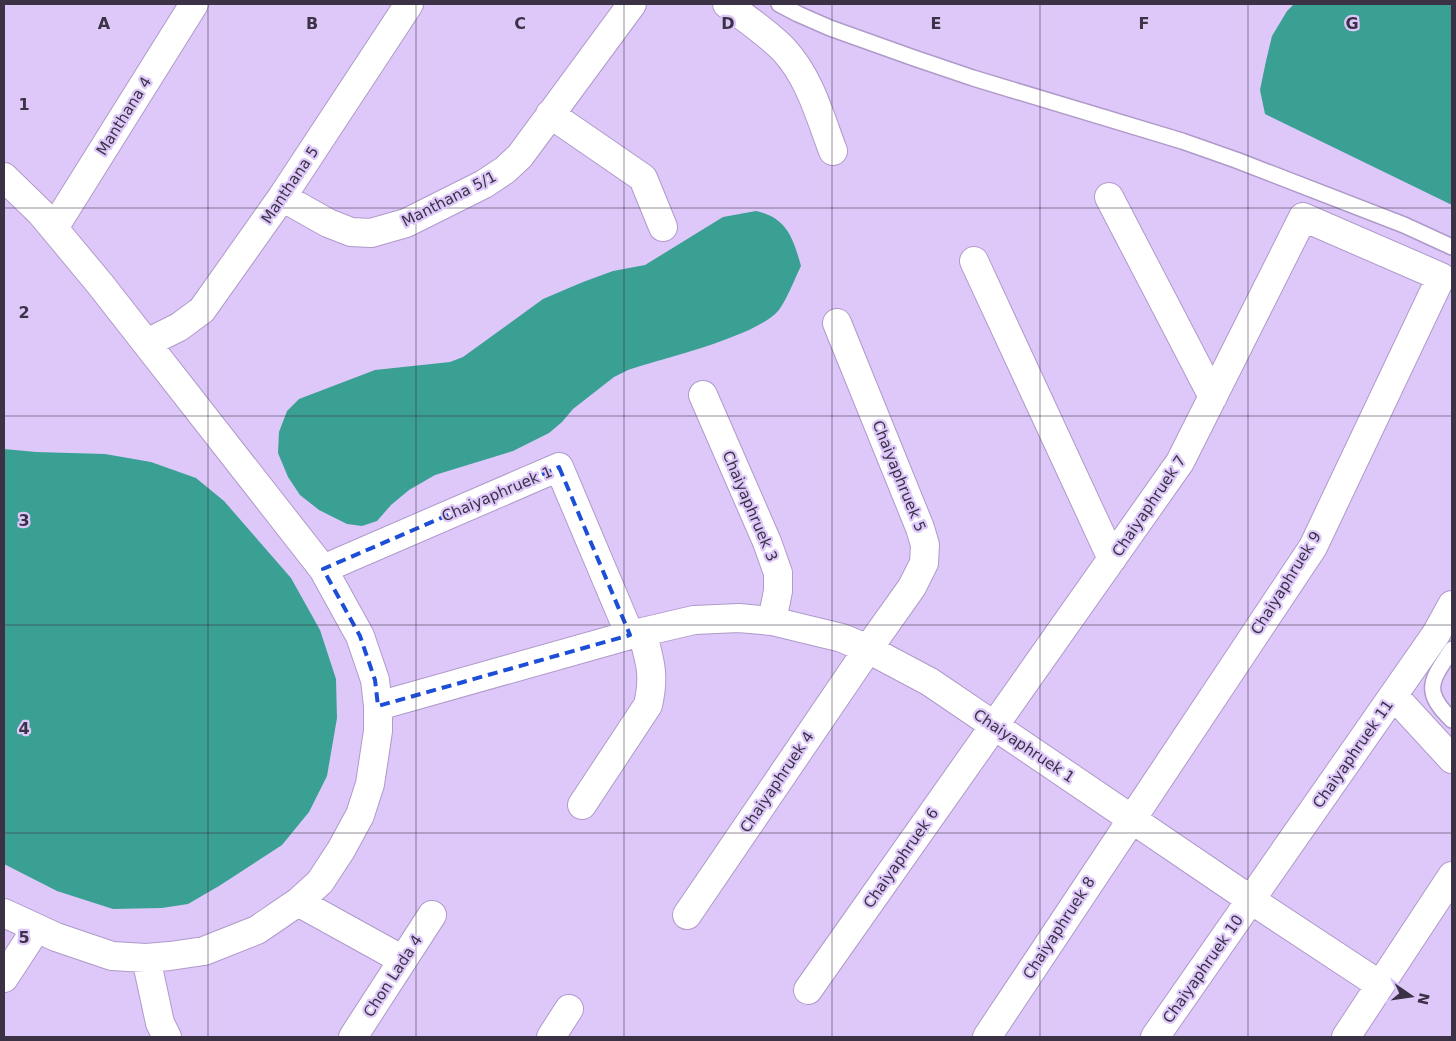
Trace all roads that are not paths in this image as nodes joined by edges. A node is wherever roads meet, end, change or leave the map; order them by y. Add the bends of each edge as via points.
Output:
1 (194, 4) edge
2 (409, 4) edge
3 (632, 4) edge
4 (727, 4) edge
5 (779, 4) edge
6 (550, 114) junction
7 (833, 151) dead end
8 (4, 177) edge
9 (282, 197) junction
10 (1109, 197) dead end
11 (663, 227) dead end
12 (54, 228) junction
13 (1452, 247) edge
14 (974, 261) dead end
15 (1441, 277) joint
16 (837, 323) dead end
17 (147, 343) junction
18 (703, 396) dead end
19 (1213, 397) junction
20 (1112, 559) junction
21 (323, 569) junction
22 (1452, 605) edge
23 (772, 621) junction
24 (636, 633) junction
25 (868, 649) junction
26 (1452, 650) edge
27 (1394, 696) junction
28 (378, 706) junction
29 (1452, 720) edge
30 (994, 725) junction
31 (1452, 759) edge
32 (582, 805) dead end
33 (1130, 819) junction
34 (1452, 876) edge
35 (1250, 900) junction
36 (298, 902) junction
37 (4, 913) edge
38 (432, 915) dead end
39 (687, 915) dead end
40 (36, 929) junction
41 (146, 958) junction
42 (403, 960) junction
43 (4, 978) edge
44 (1380, 985) junction
45 (808, 990) dead end
46 (570, 1009) dead end
47 (166, 1037) edge
48 (353, 1037) edge
49 (551, 1037) edge
50 (987, 1037) edge
51 (1155, 1037) edge
52 (1346, 1037) edge

1 - 12 street, Manthana 4
2 - 9 street, Manthana 5
3 - 6 street, Manthana 5/1
4 - 7 street via 784,49 793,61 808,85
5 - 13 lane via 830,28 914,58 1236,160
6 - 9 street, Manthana 5/1 via 520,156 505,170 406,223 371,233 351,232
6 - 11 street via 643,178
8 - 12 street
9 - 17 street, Manthana 5 via 202,310 179,327
10 - 19 street
12 - 17 street
14 - 20 street
15 - 19 street, Chaiyaphruek 7 via 1303,217
15 - 33 street, Chaiyaphruek 9 via 1312,546
16 - 25 street, Chaiyaphruek 5 via 925,546 924,563 912,587
17 - 21 street
18 - 23 street, Chaiyaphruek 3 via 778,573
19 - 20 street, Chaiyaphruek 7 via 1180,462
20 - 30 street, Chaiyaphruek 7
21 - 24 street, Chaiyaphruek 1 via 559,467
21 - 28 street via 360,636 375,680
22 - 27 street, Chaiyaphruek 11
23 - 24 street, Chaiyaphruek 1 via 739,618 694,620
23 - 25 street, Chaiyaphruek 1 via 842,638
24 - 28 street, Chaiyaphruek 1
24 - 32 street via 652,666 648,705
25 - 30 street, Chaiyaphruek 1 via 930,682
25 - 39 street, Chaiyaphruek 4
26 - 29 lane via 1433,678 1432,687 1434,698
27 - 31 street
27 - 35 street, Chaiyaphruek 11
28 - 36 street via 378,731 370,784 360,815 320,882
30 - 33 street, Chaiyaphruek 1
30 - 45 street, Chaiyaphruek 6
33 - 35 street, Chaiyaphruek 1
33 - 50 street, Chaiyaphruek 8
34 - 44 street
35 - 44 street, Chaiyaphruek 1
35 - 51 street, Chaiyaphruek 10
36 - 41 street via 257,930 226,943 204,950
36 - 42 street
37 - 40 street
38 - 42 street, Chon Lada 4
40 - 41 street via 112,956
40 - 43 street
41 - 47 street
42 - 48 street, Chon Lada 4
44 - 52 street
46 - 49 street

